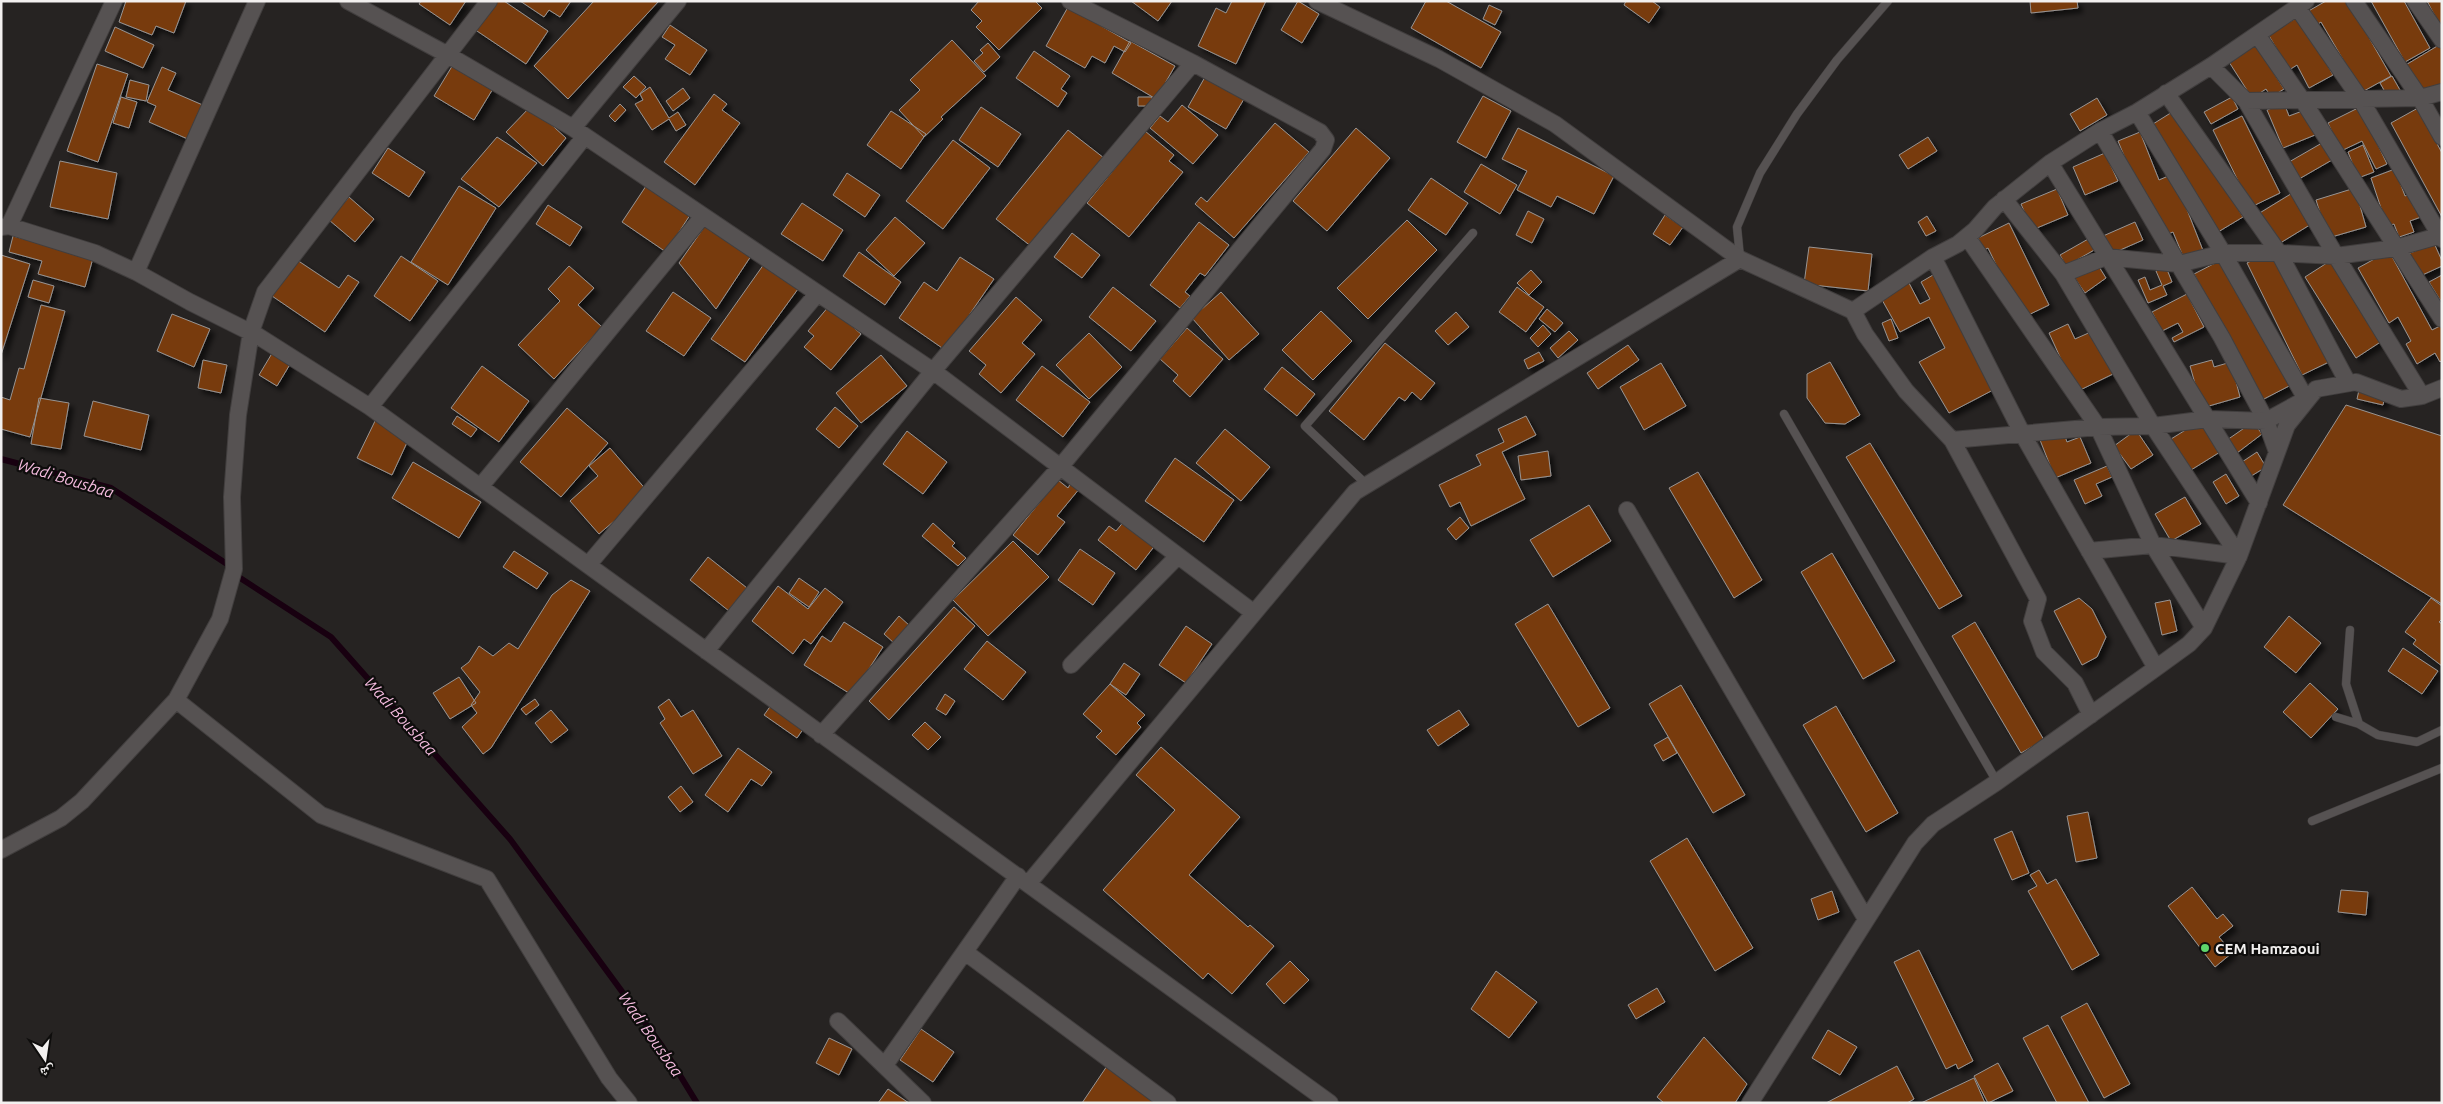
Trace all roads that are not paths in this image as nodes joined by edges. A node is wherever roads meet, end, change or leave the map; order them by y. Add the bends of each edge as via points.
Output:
1 (114, 1) edge
2 (257, 1) edge
3 (348, 1) edge
4 (489, 1) edge
5 (678, 1) edge
6 (1070, 1) edge
7 (1317, 1) edge
8 (1888, 1) edge
9 (2354, 1) edge
10 (2416, 1) edge
11 (2302, 4) edge
12 (2258, 36) junction
13 (2442, 40) edge
14 (448, 55) junction
15 (1193, 63) junction
16 (2211, 66) junction
17 (2442, 92) edge
18 (2166, 93) junction
19 (2420, 98) junction
20 (2303, 100) junction
21 (2361, 100) junction
22 (2246, 101) junction
23 (2137, 112) junction
24 (2100, 131) junction
25 (579, 132) junction
26 (2442, 137) edge
27 (2050, 163) junction
28 (2004, 199) junction
29 (703, 216) junction
30 (5, 227) edge
31 (1472, 233) dead end
32 (2441, 236) edge
33 (1967, 237) junction
34 (2396, 248) junction
35 (2223, 253) junction
36 (2279, 253) junction
37 (2336, 256) junction
38 (1933, 257) junction
39 (2106, 257) junction
40 (1740, 259) junction
41 (2178, 264) junction
42 (136, 272) junction
43 (2063, 274) junction
44 (817, 294) junction
45 (1853, 311) junction
46 (2442, 319) edge
47 (250, 332) junction
48 (933, 370) junction
49 (2348, 383) junction
50 (2442, 388) edge
51 (2422, 396) junction
52 (2306, 399) junction
53 (370, 407) junction
54 (1784, 414) dead end
55 (2208, 419) junction
56 (2266, 421) junction
57 (2153, 426) junction
58 (2098, 427) junction
59 (2022, 433) junction
60 (1952, 440) junction
61 (2277, 452) junction
62 (1061, 466) junction
63 (1366, 484) junction
64 (480, 487) junction
65 (2259, 503) junction
66 (1627, 510) dead end
67 (2153, 545) junction
68 (2089, 551) junction
69 (2239, 556) junction
70 (1177, 557) junction
71 (588, 565) junction
72 (1254, 614) junction
73 (2204, 628) junction
74 (2350, 630) dead end
75 (706, 651) junction
76 (1071, 665) dead end
77 (2156, 668) junction
78 (176, 700) junction
79 (2092, 714) junction
80 (2336, 717) dead end
81 (2359, 724) junction
82 (2442, 730) edge
83 (821, 735) junction
84 (2442, 768) edge
85 (1997, 782) junction
86 (2312, 821) dead end
87 (1, 850) edge
88 (1023, 880) junction
89 (1866, 919) junction
90 (965, 952) junction
91 (838, 1021) dead end
92 (884, 1066) junction
93 (629, 1103) edge
94 (923, 1103) edge
95 (1168, 1103) edge
96 (1330, 1103) edge
97 (1750, 1103) edge

1 - 30 street
2 - 42 street
3 - 14 street
4 - 14 street
5 - 25 street
6 - 15 street
7 - 40 street via 1439,59 1555,124
8 - 40 lane via 1826,75 1760,173 1737,227
9 - 19 street
10 - 13 street
11 - 12 street
11 - 21 street
12 - 16 street
12 - 20 street
14 - 25 street
14 - 47 street via 265,292
15 - 48 street
15 - 62 street via 1320,132 1326,140 1324,149
16 - 18 street
16 - 22 street
17 - 19 street
18 - 23 street
18 - 36 street
19 - 21 street
19 - 26 street
20 - 21 street
20 - 22 street
20 - 34 street
21 - 32 street
22 - 37 street
23 - 24 street
23 - 35 street
24 - 27 street
24 - 41 street
25 - 29 street
25 - 53 street
27 - 28 street
27 - 39 street
28 - 33 street
28 - 43 street
29 - 44 street
29 - 64 street
30 - 42 street via 95,253
31 - 63 lane via 1305,426
32 - 34 street
33 - 38 street
33 - 58 street
34 - 37 street
34 - 46 street
35 - 36 street
35 - 41 street
35 - 52 street
36 - 37 street
36 - 49 street
37 - 51 street
38 - 45 street
38 - 59 street
39 - 41 street
39 - 43 street
39 - 55 street
40 - 45 street
40 - 63 street
41 - 56 street
42 - 47 street
43 - 57 street
44 - 48 street
44 - 71 street
45 - 60 street via 1906,391
47 - 53 street
47 - 78 street via 232,488 234,569 220,619
48 - 62 street
48 - 75 street
49 - 51 street via 2356,382 2402,399
49 - 52 street via 2316,389
50 - 51 street
52 - 56 street
52 - 61 street via 2287,425
53 - 64 street
54 - 85 lane
55 - 56 street
55 - 57 street
55 - 65 street
56 - 61 street
57 - 58 street
57 - 69 street
58 - 59 street
58 - 67 street
59 - 60 street
59 - 68 street
60 - 79 street via 2038,599 2032,621 2044,652 2075,683
61 - 65 street
62 - 70 street
62 - 83 street
63 - 72 street via 1355,492
64 - 71 street
65 - 69 street
66 - 89 street
67 - 68 street
67 - 69 street
67 - 73 street
68 - 77 street
69 - 73 street
70 - 72 street
70 - 76 street
71 - 75 street
72 - 88 street
73 - 77 street via 2189,644
74 - 81 lane via 2346,684
75 - 83 street
77 - 79 street
78 - 87 street via 82,801 60,818
78 - 93 street via 321,815 488,879 609,1078
79 - 85 street
80 - 81 lane
81 - 82 lane via 2378,735 2417,742
83 - 88 street
84 - 86 lane
85 - 89 street via 1933,824 1915,843
88 - 90 street
88 - 96 street
89 - 97 street
90 - 92 street
90 - 95 street
91 - 92 street
92 - 94 street

